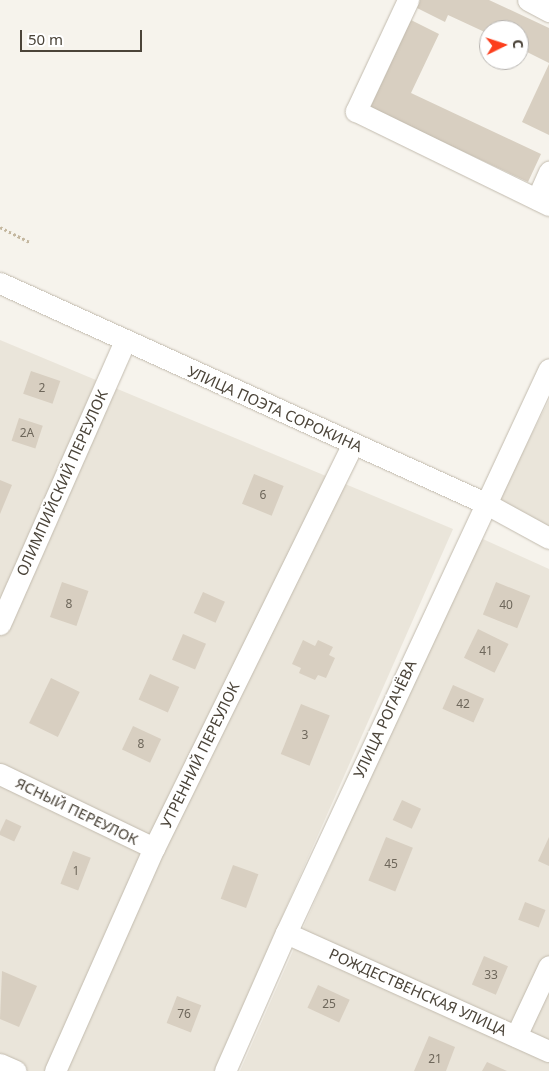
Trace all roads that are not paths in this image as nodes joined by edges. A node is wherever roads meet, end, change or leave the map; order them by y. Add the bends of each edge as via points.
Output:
1 (408, 0) edge
2 (528, 0) edge
3 (549, 11) edge
4 (549, 172) edge
5 (543, 202) edge
6 (0, 283) edge
7 (125, 341) junction
8 (549, 369) edge
9 (353, 444) junction
10 (485, 503) junction
11 (549, 538) edge
12 (0, 624) edge
13 (0, 774) edge
14 (154, 848) junction
15 (286, 933) junction
16 (549, 966) edge
17 (516, 1036) junction
18 (549, 1051) edge
19 (0, 1064) edge
20 (16, 1071) edge
21 (55, 1071) edge
22 (225, 1071) edge

1 - 5 street via 356,111
2 - 3 street
4 - 5 street
6 - 7 street, УЛИЦА ПОЭТА СОРОКИНА
7 - 9 street, УЛИЦА ПОЭТА СОРОКИНА
7 - 12 street, ОЛИМПИЙСКИЙ ПЕРЕУЛОК
8 - 10 street, УЛИЦА РОГАЧЁВА
9 - 10 street, УЛИЦА ПОЭТА СОРОКИНА
9 - 14 street, УТРЕННИЙ ПЕРЕУЛОК
10 - 11 street, УЛИЦА ПОЭТА СОРОКИНА
10 - 15 street, УЛИЦА РОГАЧЁВА
13 - 14 street, ЯСНЫЙ ПЕРЕУЛОК
14 - 21 street, УТРЕННИЙ ПЕРЕУЛОК
15 - 17 street, РОЖДЕСТВЕНСКАЯ УЛИЦА
15 - 22 street, УЛИЦА РОГАЧЁВА
16 - 17 street
17 - 18 street, РОЖДЕСТВЕНСКАЯ УЛИЦА
19 - 20 street

